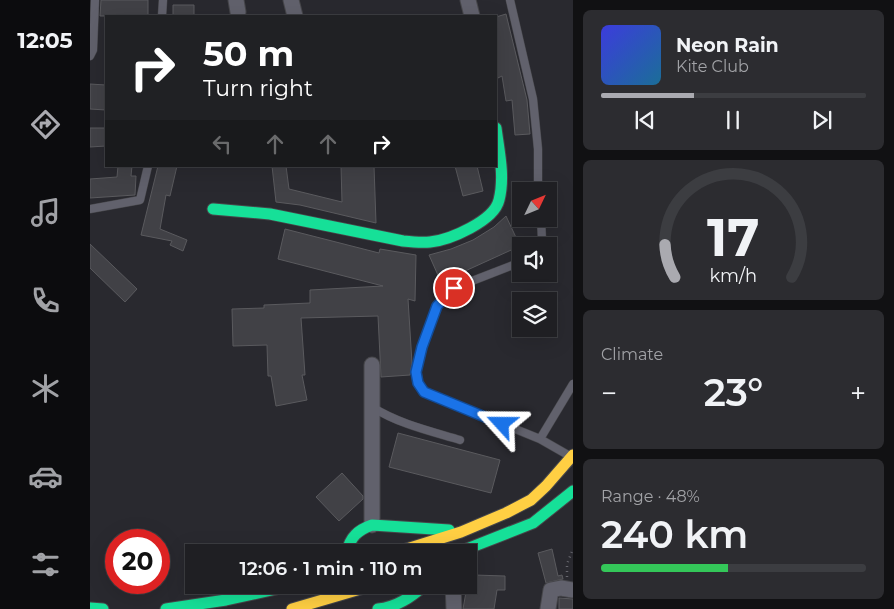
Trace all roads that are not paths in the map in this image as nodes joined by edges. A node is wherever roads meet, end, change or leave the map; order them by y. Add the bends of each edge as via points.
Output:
1 (95, 0) edge
2 (163, 0) edge
3 (291, 0) edge
4 (468, 0) edge
5 (510, 0) edge
6 (162, 15) edge
7 (295, 15) edge
8 (472, 15) edge
9 (90, 56) edge
10 (497, 141) edge
11 (148, 167) edge
12 (538, 182) edge
13 (213, 209) dead end
14 (90, 210) edge
15 (512, 265) edge
16 (372, 365) dead end
17 (573, 384) edge
18 (372, 407) junction
19 (540, 439) junction
20 (460, 440) dead end
21 (572, 456) edge
22 (573, 491) edge
23 (372, 524) junction
24 (461, 532) junction
25 (350, 544) edge
26 (423, 544) edge
27 (477, 545) edge
28 (569, 589) edge
29 (253, 594) edge
30 (343, 594) edge
31 (414, 594) edge
32 (453, 594) edge
33 (90, 608) edge
34 (375, 608) edge
35 (103, 609) edge
36 (166, 609) edge
37 (292, 609) edge
38 (454, 609) edge
39 (548, 609) edge

1 - 9 lane
2 - 6 lane
3 - 7 street
4 - 8 street
5 - 12 lane via 533,99
10 - 13 main road via 498,207 492,215 466,230 433,242 414,242 277,215
11 - 14 lane via 140,200
15 - 19 lane via 454,288 443,299 437,306 416,372 424,392
16 - 18 street
17 - 19 lane
18 - 20 lane via 403,422
18 - 23 street
19 - 21 lane
21 - 24 main road via 531,500
22 - 27 main road via 533,523
23 - 24 main road
23 - 25 main road via 353,535
24 - 26 main road
28 - 39 street via 550,590
29 - 36 main road
30 - 37 main road
31 - 34 main road via 390,608
32 - 38 street
33 - 35 main road

